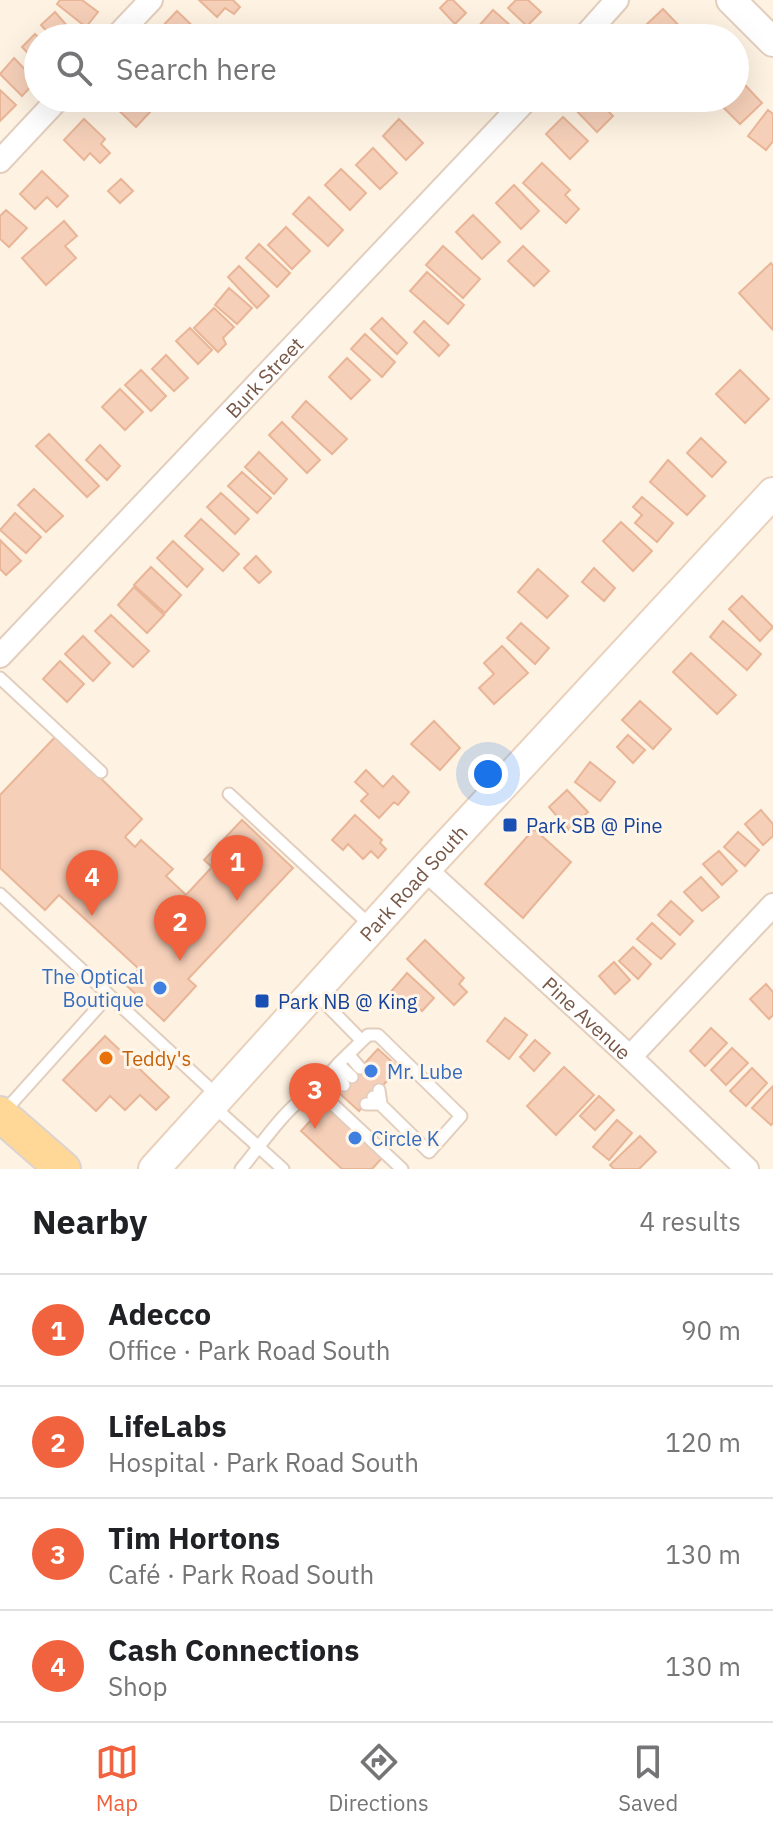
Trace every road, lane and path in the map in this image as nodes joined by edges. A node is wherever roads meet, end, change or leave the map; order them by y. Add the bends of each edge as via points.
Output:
1 (151, 0) edge
2 (617, 0) edge
3 (731, 0) edge
4 (128, 24) edge
5 (596, 24) edge
6 (773, 42) edge
7 (46, 112) edge
8 (515, 112) edge
9 (0, 161) edge
10 (773, 493) edge
11 (0, 656) edge
12 (0, 678) edge
13 (101, 772) dead end
14 (229, 794) dead end
15 (425, 869) junction
16 (0, 894) edge
17 (773, 905) edge
18 (373, 928) junction
19 (315, 992) junction
20 (109, 995) junction
21 (361, 1040) junction
22 (348, 1054) junction
23 (630, 1057) junction
24 (375, 1099) dead end
25 (216, 1102) junction
26 (0, 1115) edge
27 (260, 1148) junction
28 (63, 1169) edge
29 (154, 1169) edge
30 (241, 1169) edge
31 (283, 1169) edge
32 (402, 1169) edge
33 (747, 1169) edge

1 - 4 street
2 - 5 street
3 - 6 street
7 - 9 street
8 - 11 street, Burk Street
10 - 15 main road, Park Road South
12 - 13 lane
14 - 18 lane
15 - 18 main road, Park Road South
15 - 23 street, Pine Avenue
16 - 20 lane
17 - 23 street
18 - 19 main road, Park Road South
19 - 21 lane
19 - 25 main road, Park Road South
20 - 25 lane
20 - 26 lane
21 - 22 lane
21 - 24 lane via 378,1035 461,1116 429,1152
22 - 22 lane via 352,1077 338,1064
23 - 33 street, Pine Avenue
25 - 27 lane
25 - 29 main road, Park Road South
26 - 28 main road
27 - 30 lane
27 - 31 lane
27 - 32 lane via 269,1132 305,1098 324,1096

